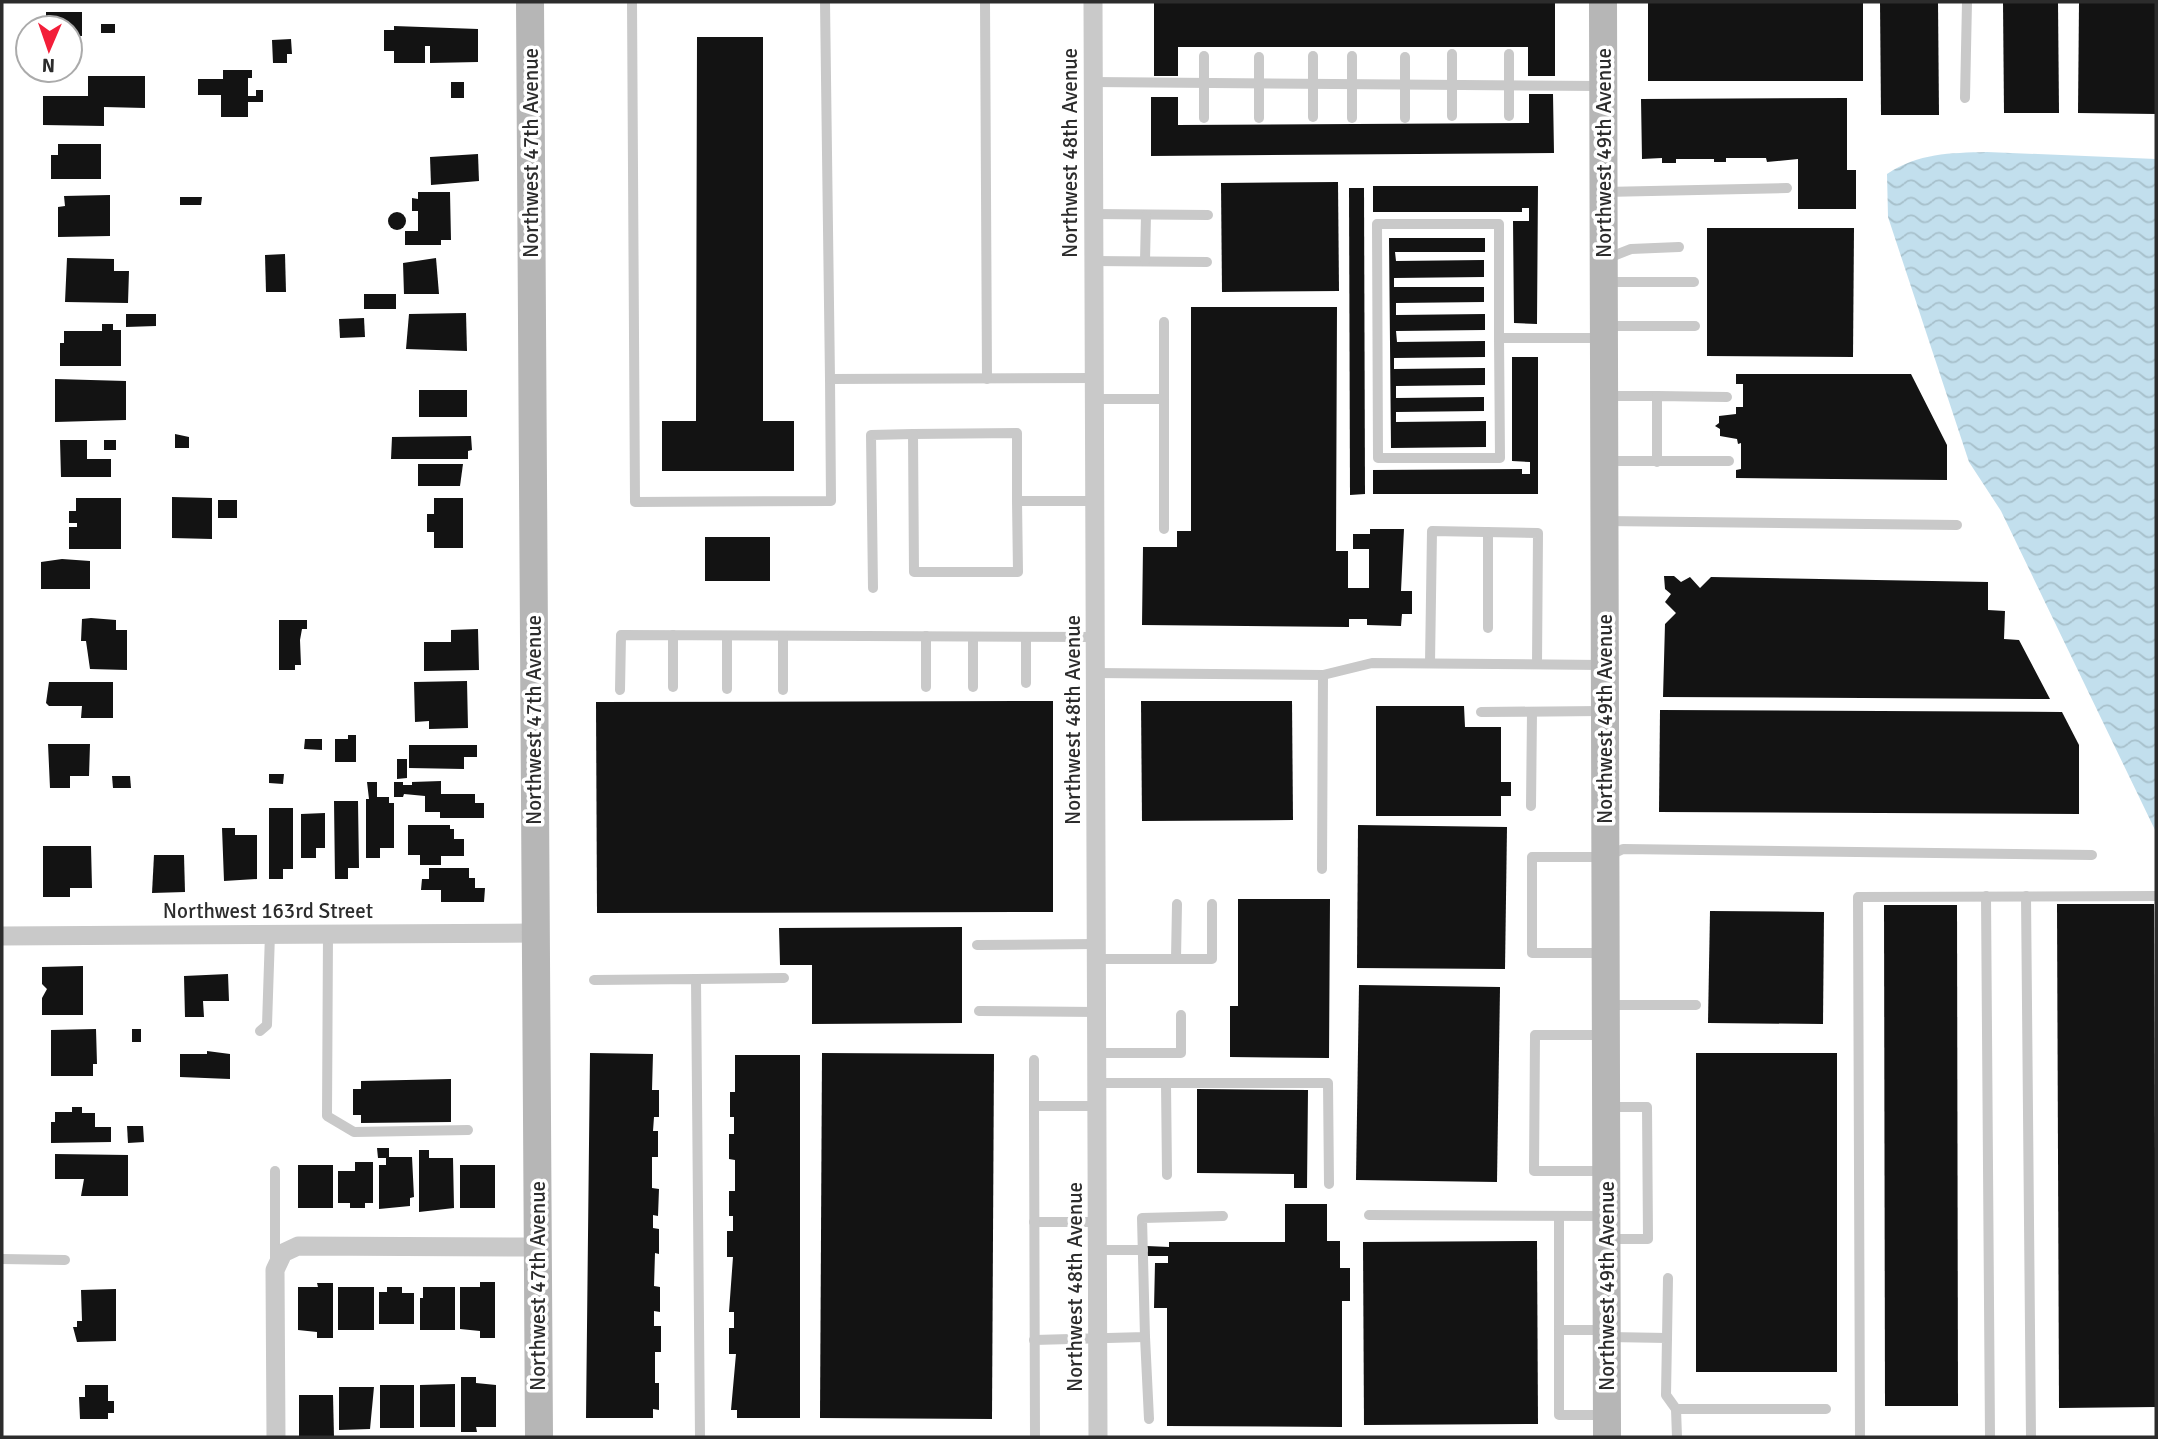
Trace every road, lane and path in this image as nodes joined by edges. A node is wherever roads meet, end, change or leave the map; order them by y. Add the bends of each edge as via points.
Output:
1 (530, 2) edge
2 (632, 2) edge
3 (825, 2) edge
4 (985, 2) edge
5 (1093, 2) edge
6 (1602, 2) edge
7 (1966, 2) edge
8 (1452, 54) dead end
9 (1509, 54) dead end
10 (1204, 56) dead end
11 (1313, 56) dead end
12 (1352, 56) dead end
13 (1259, 57) dead end
14 (1405, 57) dead end
15 (1093, 82) junction
16 (1204, 83) junction
17 (1259, 83) junction
18 (1313, 84) junction
19 (1352, 85) junction
20 (1405, 85) junction
21 (1452, 85) junction
22 (1509, 86) junction
23 (1604, 86) junction
24 (1965, 98) dead end
25 (1452, 116) dead end
26 (1509, 116) dead end
27 (1313, 117) dead end
28 (1204, 118) dead end
29 (1259, 118) dead end
30 (1352, 118) dead end
31 (1405, 118) dead end
32 (1787, 188) dead end
33 (1604, 192) junction
34 (1093, 215) junction
35 (1146, 215) junction
36 (1208, 215) dead end
37 (1679, 247) dead end
38 (1094, 261) junction
39 (1145, 261) junction
40 (1207, 262) dead end
41 (1604, 271) junction
42 (1694, 282) dead end
43 (1164, 322) dead end
44 (1695, 326) dead end
45 (1604, 332) junction
46 (1499, 338) junction
47 (1094, 378) junction
48 (830, 379) junction
49 (987, 379) junction
50 (1604, 396) junction
51 (1657, 396) junction
52 (1727, 397) dead end
53 (1094, 399) junction
54 (1164, 399) junction
55 (913, 433) junction
56 (1605, 461) junction
57 (1657, 461) junction
58 (1729, 461) dead end
59 (1017, 501) junction
60 (1095, 501) junction
61 (1605, 521) junction
62 (1957, 525) dead end
63 (1164, 529) dead end
64 (1488, 532) junction
65 (873, 588) dead end
66 (1488, 628) dead end
67 (673, 635) junction
68 (727, 636) junction
69 (783, 636) junction
70 (926, 636) junction
71 (973, 637) junction
72 (1026, 637) junction
73 (1095, 637) junction
74 (1430, 663) junction
75 (1537, 664) junction
76 (1605, 664) junction
77 (1095, 673) junction
78 (1323, 675) junction
79 (1026, 683) dead end
80 (673, 687) dead end
81 (926, 687) dead end
82 (973, 687) dead end
83 (727, 689) dead end
84 (620, 690) dead end
85 (783, 690) dead end
86 (1605, 711) junction
87 (1481, 712) dead end
88 (1532, 712) junction
89 (1531, 806) dead end
90 (2092, 855) dead end
91 (1606, 857) junction
92 (1322, 869) dead end
93 (1986, 896) junction
94 (2026, 896) junction
95 (2156, 896) edge
96 (1177, 904) dead end
97 (1212, 904) dead end
98 (535, 933) junction
99 (270, 934) junction
100 (328, 934) junction
101 (2, 936) edge
102 (977, 945) dead end
103 (1096, 951) junction
104 (1606, 953) junction
105 (1176, 959) junction
106 (784, 978) dead end
107 (696, 979) junction
108 (594, 980) dead end
109 (1696, 1004) dead end
110 (1606, 1005) junction
111 (979, 1011) dead end
112 (1096, 1012) junction
113 (1181, 1015) dead end
114 (260, 1031) dead end
115 (1606, 1035) junction
116 (1097, 1053) junction
117 (1034, 1060) dead end
118 (1097, 1083) junction
119 (1166, 1083) junction
120 (1034, 1106) junction
121 (1097, 1106) junction
122 (1606, 1107) junction
123 (468, 1130) dead end
124 (275, 1171) dead end
125 (1607, 1171) junction
126 (1167, 1175) dead end
127 (1329, 1184) dead end
128 (1370, 1215) dead end
129 (1223, 1216) dead end
130 (1559, 1216) junction
131 (1034, 1222) junction
132 (1097, 1222) junction
133 (1607, 1228) junction
134 (537, 1247) junction
135 (1097, 1250) junction
136 (1143, 1250) junction
137 (2, 1259) edge
138 (65, 1260) dead end
139 (275, 1270) junction
140 (1668, 1278) dead end
141 (1559, 1330) junction
142 (1607, 1333) junction
143 (1145, 1337) junction
144 (1098, 1338) junction
145 (1667, 1338) junction
146 (1034, 1340) junction
147 (1676, 1409) junction
148 (1826, 1409) dead end
149 (1149, 1419) dead end
150 (1607, 1426) edge
151 (275, 1437) edge
152 (540, 1437) edge
153 (700, 1437) edge
154 (1035, 1437) edge
155 (1098, 1437) edge
156 (1676, 1437) edge
157 (1860, 1437) edge
158 (1990, 1437) edge
159 (2031, 1437) edge

1 - 98 street, Northwest 47th Avenue
2 - 48 lane via 635,502 831,501
3 - 48 lane
4 - 49 lane
5 - 15 street, Northwest 48th Avenue
6 - 23 street, Northwest 49th Avenue
7 - 24 lane
8 - 21 lane
9 - 22 lane
10 - 16 lane
11 - 18 lane
12 - 19 lane
13 - 17 lane
14 - 20 lane
15 - 16 lane
15 - 34 street, Northwest 48th Avenue
16 - 17 lane
16 - 28 lane
17 - 18 lane
17 - 29 lane
18 - 19 lane
18 - 27 lane
19 - 20 lane
19 - 30 lane
20 - 21 lane
20 - 31 lane
21 - 22 lane
21 - 25 lane
22 - 23 lane
22 - 26 lane
23 - 33 street, Northwest 49th Avenue
32 - 33 lane
33 - 41 street, Northwest 49th Avenue
34 - 35 lane
34 - 38 street, Northwest 48th Avenue
35 - 36 lane
35 - 39 lane
37 - 41 lane via 1631,248
38 - 39 lane
38 - 47 street, Northwest 48th Avenue
39 - 40 lane
41 - 42 lane
41 - 45 street, Northwest 49th Avenue
43 - 54 lane
44 - 45 lane
45 - 46 lane
45 - 50 street, Northwest 49th Avenue
46 - 46 lane via 1500,458 1378,458 1377,224 1499,224
47 - 49 lane
47 - 53 street, Northwest 48th Avenue
48 - 49 lane
50 - 51 lane
50 - 56 street, Northwest 49th Avenue
51 - 52 lane
51 - 57 lane
53 - 54 lane
53 - 60 street, Northwest 48th Avenue
54 - 63 lane
55 - 59 lane via 1017,433
55 - 59 lane via 914,572 1018,572
55 - 65 lane via 871,435
56 - 57 lane
56 - 61 street, Northwest 49th Avenue
57 - 58 lane
59 - 60 lane
60 - 73 street, Northwest 48th Avenue
61 - 62 lane
61 - 76 street, Northwest 49th Avenue
64 - 66 lane
64 - 74 lane via 1432,531
64 - 75 lane via 1538,533
67 - 68 lane
67 - 80 lane
67 - 84 lane via 621,635
68 - 69 lane
68 - 83 lane
69 - 70 lane
69 - 85 lane
70 - 71 lane
70 - 81 lane
71 - 72 lane
71 - 82 lane
72 - 73 lane
72 - 79 lane
73 - 77 street, Northwest 48th Avenue
74 - 75 lane
74 - 78 lane via 1372,663
75 - 76 lane
76 - 86 street, Northwest 49th Avenue
77 - 78 lane
77 - 103 street, Northwest 48th Avenue
78 - 92 lane
86 - 88 lane
86 - 91 street, Northwest 49th Avenue
87 - 88 lane
88 - 89 lane
90 - 91 lane via 1623,849
91 - 104 street, Northwest 49th Avenue
91 - 104 lane via 1532,857 1532,953
93 - 94 lane
93 - 157 lane via 1858,897
93 - 158 lane
94 - 95 lane
94 - 159 lane
96 - 105 lane
97 - 105 lane via 1212,960
98 - 100 street, Northwest 163rd Street
98 - 134 street, Northwest 47th Avenue
99 - 100 street, Northwest 163rd Street
99 - 101 street, Northwest 163rd Street
99 - 114 lane via 267,1025
100 - 123 lane via 327,1116 354,1132
102 - 103 lane
103 - 105 lane
103 - 112 street, Northwest 48th Avenue
104 - 110 street, Northwest 49th Avenue
106 - 107 lane
107 - 108 lane
107 - 153 lane
109 - 110 lane
110 - 115 street, Northwest 49th Avenue
111 - 112 lane
112 - 116 street, Northwest 48th Avenue
113 - 116 lane via 1181,1053
115 - 122 street, Northwest 49th Avenue
115 - 125 lane via 1535,1035 1534,1171
116 - 118 street, Northwest 48th Avenue
117 - 120 lane
118 - 119 lane
118 - 121 street, Northwest 48th Avenue
119 - 126 lane
119 - 127 lane via 1328,1083
120 - 121 lane
120 - 131 lane
121 - 132 street, Northwest 48th Avenue
122 - 125 street, Northwest 49th Avenue
122 - 133 lane via 1647,1107 1648,1239
124 - 139 lane
125 - 133 street, Northwest 49th Avenue
128 - 130 lane
129 - 136 lane via 1142,1218
130 - 133 lane
130 - 141 lane
131 - 132 lane
131 - 146 lane
132 - 135 street, Northwest 48th Avenue
133 - 142 street, Northwest 49th Avenue
134 - 139 street via 298,1246 284,1253
134 - 152 street, Northwest 47th Avenue
135 - 136 lane
135 - 144 street, Northwest 48th Avenue
136 - 143 lane
137 - 138 lane
139 - 151 street
140 - 145 lane
141 - 142 lane
141 - 150 lane via 1559,1416
142 - 145 lane
142 - 150 street, Northwest 49th Avenue
143 - 144 lane
143 - 149 lane
144 - 146 lane
144 - 155 street, Northwest 48th Avenue
145 - 147 lane via 1666,1395
146 - 154 lane
147 - 148 lane
147 - 156 lane

